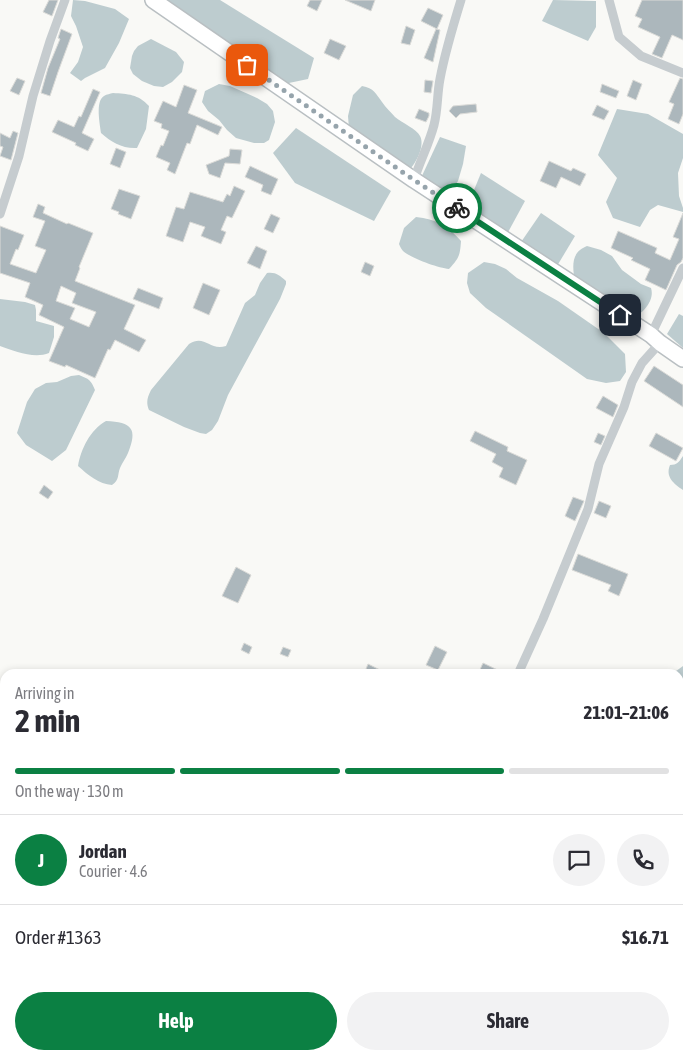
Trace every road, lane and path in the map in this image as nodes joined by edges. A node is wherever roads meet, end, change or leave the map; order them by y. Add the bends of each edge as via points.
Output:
1 (65, 0) edge
2 (153, 0) edge
3 (462, 0) edge
4 (609, 0) edge
5 (683, 73) edge
6 (414, 180) junction
7 (0, 214) edge
8 (683, 268) edge
9 (656, 339) junction
10 (683, 359) edge
11 (520, 669) edge

1 - 7 street
2 - 6 main road
3 - 6 street via 439,80 434,124
4 - 5 street via 619,37 640,56
6 - 9 main road
8 - 9 street
9 - 10 main road
9 - 11 street via 632,382 599,464 588,509

